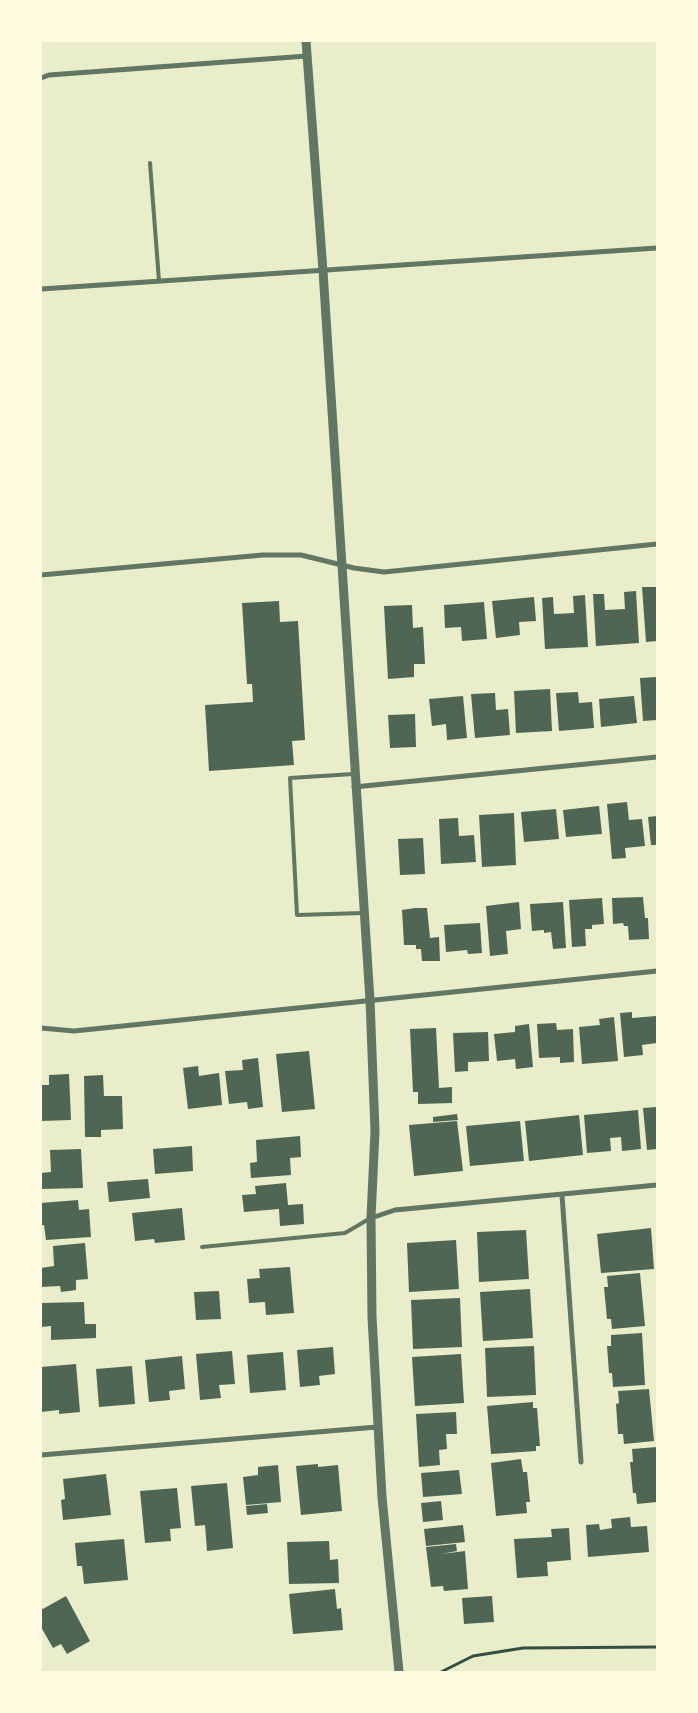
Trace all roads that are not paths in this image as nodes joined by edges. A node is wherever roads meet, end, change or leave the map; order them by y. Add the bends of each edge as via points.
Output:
1 (306, 41) edge
2 (307, 56) junction
3 (41, 78) edge
4 (150, 164) dead end
5 (657, 248) edge
6 (323, 271) junction
7 (159, 281) junction
8 (41, 289) edge
9 (657, 544) edge
10 (341, 564) junction
11 (41, 575) edge
12 (657, 757) edge
13 (354, 774) junction
14 (354, 787) junction
15 (364, 913) junction
16 (657, 971) edge
17 (370, 1000) junction
18 (41, 1028) edge
19 (657, 1185) edge
20 (562, 1194) junction
21 (371, 1218) junction
22 (202, 1247) dead end
23 (377, 1427) junction
24 (41, 1455) edge
25 (581, 1462) dead end
26 (399, 1672) edge

1 - 2 street
2 - 3 street
2 - 6 street
4 - 7 lane
5 - 6 street
6 - 7 street
6 - 10 street
7 - 8 street
9 - 10 street via 384,572
10 - 11 street via 302,555 263,555
10 - 13 street
12 - 14 street
13 - 14 street
13 - 15 lane via 290,778 297,915
14 - 15 street
15 - 17 street
16 - 17 street
17 - 18 street via 74,1031
17 - 21 street via 375,1131
19 - 20 street
20 - 21 street via 395,1210
20 - 25 street
21 - 22 lane via 345,1233
21 - 23 street
23 - 24 street
23 - 26 street

